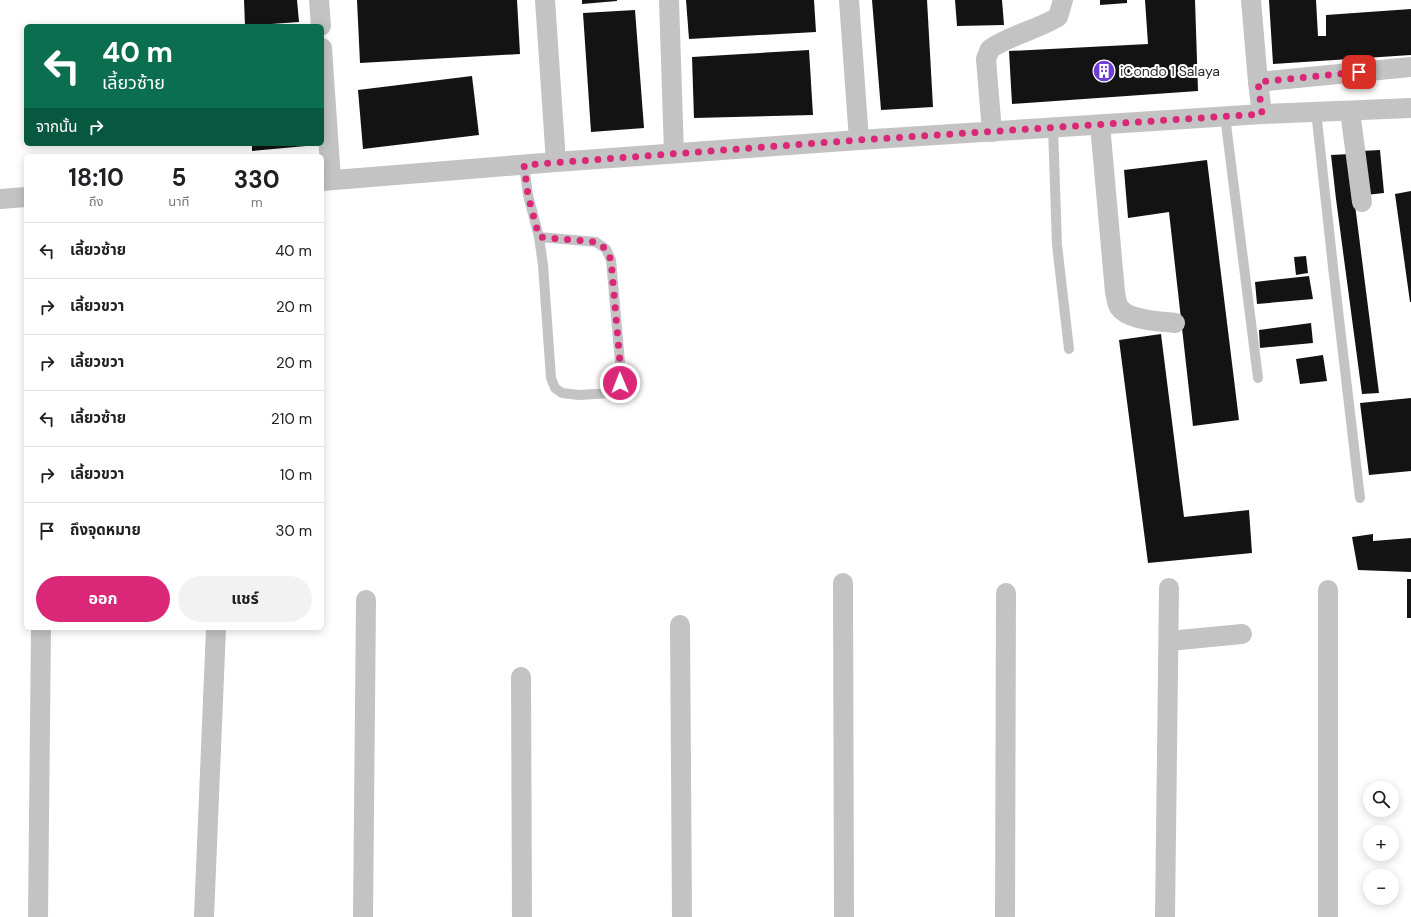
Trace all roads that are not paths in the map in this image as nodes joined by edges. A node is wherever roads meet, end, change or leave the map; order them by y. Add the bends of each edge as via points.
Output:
1 (319, 0) edge
2 (545, 0) edge
3 (669, 0) edge
4 (849, 0) edge
5 (1063, 0) edge
6 (1252, 0) edge
7 (321, 24) edge
8 (1411, 67) edge
9 (1258, 82) junction
10 (1411, 108) edge
11 (1316, 111) junction
12 (1350, 111) junction
13 (324, 114) edge
14 (1262, 114) junction
15 (1224, 116) junction
16 (1100, 125) junction
17 (1053, 128) junction
18 (992, 132) junction
19 (859, 140) junction
20 (674, 153) junction
21 (556, 162) junction
22 (524, 165) junction
23 (326, 181) edge
24 (24, 197) edge
25 (0, 199) edge
26 (1362, 202) dead end
27 (539, 237) junction
28 (1176, 323) dead end
29 (1069, 349) dead end
30 (1258, 378) dead end
31 (1360, 498) dead end
32 (844, 583) dead end
33 (1169, 588) dead end
34 (1328, 590) dead end
35 (1006, 593) dead end
36 (366, 600) dead end
37 (680, 625) dead end
38 (41, 630) edge
39 (216, 630) edge
40 (1242, 634) dead end
41 (1169, 641) junction
42 (521, 677) dead end
43 (38, 917) edge
44 (204, 917) edge
45 (363, 917) edge
46 (522, 917) edge
47 (682, 917) edge
48 (844, 917) edge
49 (1005, 917) edge
50 (1165, 917) edge
51 (1328, 917) edge

1 - 7 street
2 - 21 street
3 - 20 street
4 - 19 street
5 - 18 street via 1058,17 1003,40 990,49 986,59
6 - 9 street
8 - 9 street
9 - 14 street
10 - 12 street
11 - 12 street
11 - 14 street
11 - 31 lane
12 - 26 street
13 - 23 street
14 - 15 street
15 - 16 street
15 - 30 lane
16 - 17 street
16 - 28 street via 1115,292 1119,307 1126,314 1139,319
17 - 18 street
17 - 29 lane via 1057,245
18 - 19 street
19 - 20 street
20 - 21 street
21 - 22 street
22 - 23 street
22 - 27 lane via 528,195
24 - 25 street
27 - 27 lane via 554,388 562,393 580,395 612,393 620,383 621,374 611,260 606,249 596,242
32 - 48 street
33 - 41 street
34 - 51 street
35 - 49 street
36 - 45 street
37 - 47 street
38 - 43 street
39 - 44 street
40 - 41 street
41 - 50 street
42 - 46 street

